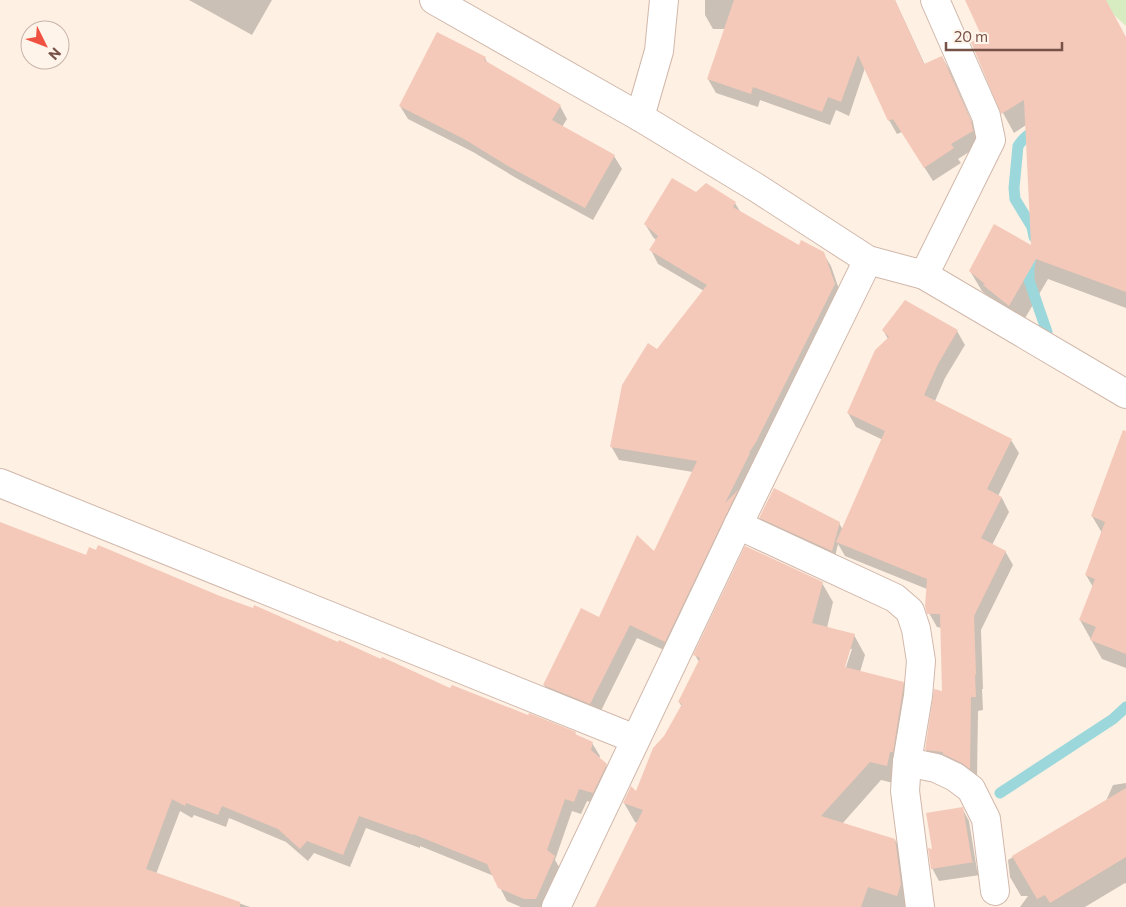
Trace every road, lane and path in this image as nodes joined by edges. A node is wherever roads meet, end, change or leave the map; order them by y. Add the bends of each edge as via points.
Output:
1 (434, 0) edge
2 (664, 0) edge
3 (935, 0) edge
4 (640, 117) junction
5 (868, 260) junction
6 (924, 275) junction
7 (1126, 394) edge
8 (0, 483) edge
9 (738, 524) junction
10 (635, 739) junction
11 (907, 762) junction
12 (996, 891) dead end
13 (556, 907) edge
14 (920, 907) edge

1 - 4 street
2 - 4 street via 659,51
3 - 6 street via 986,116 991,140
4 - 5 street
5 - 6 street
5 - 9 street
6 - 7 street
8 - 10 street
9 - 10 street
9 - 11 street via 895,598 910,612 921,660
10 - 13 street
11 - 12 street via 936,768 971,789 986,819
11 - 14 street via 905,791

